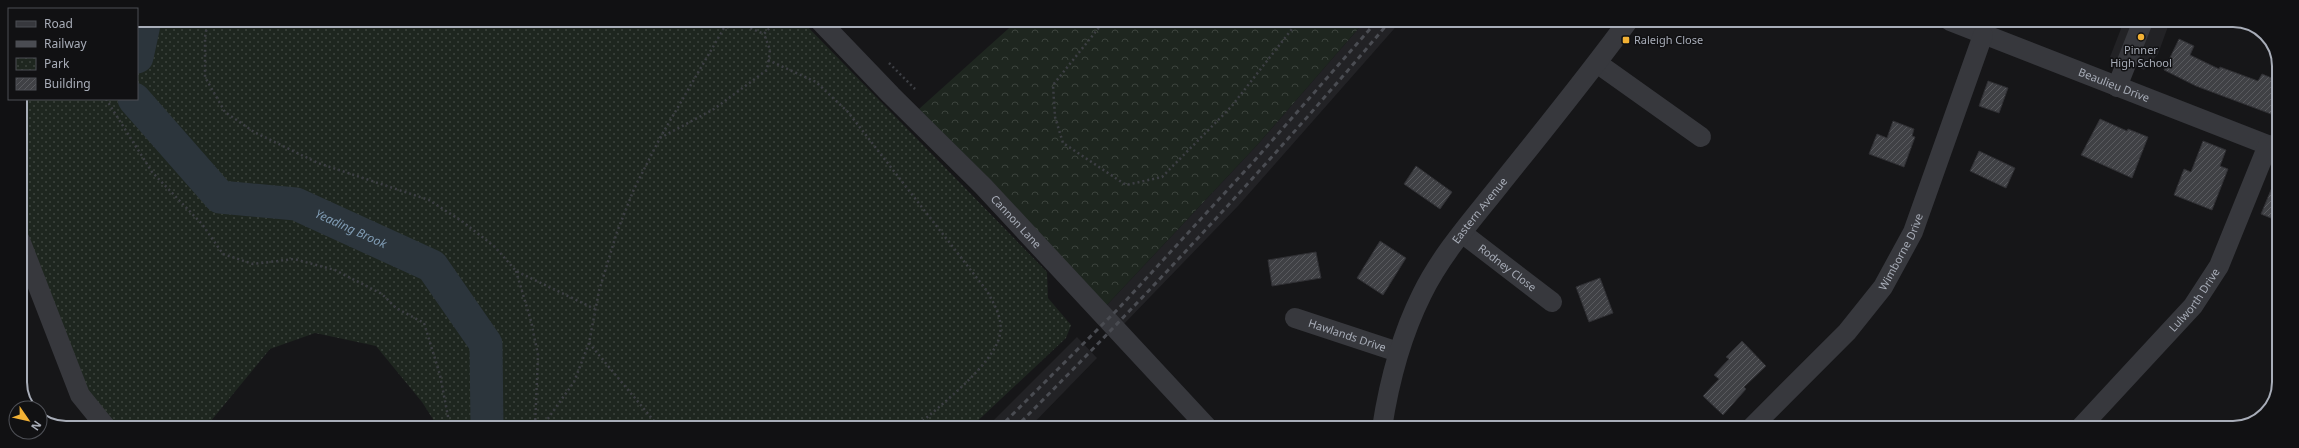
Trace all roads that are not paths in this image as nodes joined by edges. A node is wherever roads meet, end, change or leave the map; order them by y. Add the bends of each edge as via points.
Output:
1 (826, 27) edge
2 (1624, 27) edge
3 (1964, 27) edge
4 (2141, 27) edge
5 (1983, 35) junction
6 (1598, 62) junction
7 (2117, 87) junction
8 (1701, 137) dead end
9 (2272, 146) edge
10 (2272, 151) edge
11 (1462, 233) junction
12 (27, 258) edge
13 (1552, 302) dead end
14 (1295, 318) dead end
15 (1398, 352) junction
16 (101, 421) edge
17 (1202, 421) edge
18 (1383, 421) edge
19 (1759, 421) edge
20 (2086, 421) edge

1 - 17 street, Cannon Lane via 983,186
2 - 6 street, Eastern Avenue
3 - 5 street, Beaulieu Drive
4 - 7 street
5 - 7 street, Beaulieu Drive
5 - 19 street, Wimborne Drive via 1913,232 1883,287 1846,332
6 - 8 street
6 - 11 street, Eastern Avenue
7 - 9 street, Beaulieu Drive
10 - 20 street, Lulworth Drive via 2219,266 2193,306
11 - 13 street, Rodney Close
11 - 15 street, Eastern Avenue via 1422,294
12 - 16 street via 80,395
14 - 15 street, Hawlands Drive
15 - 18 street, Eastern Avenue

